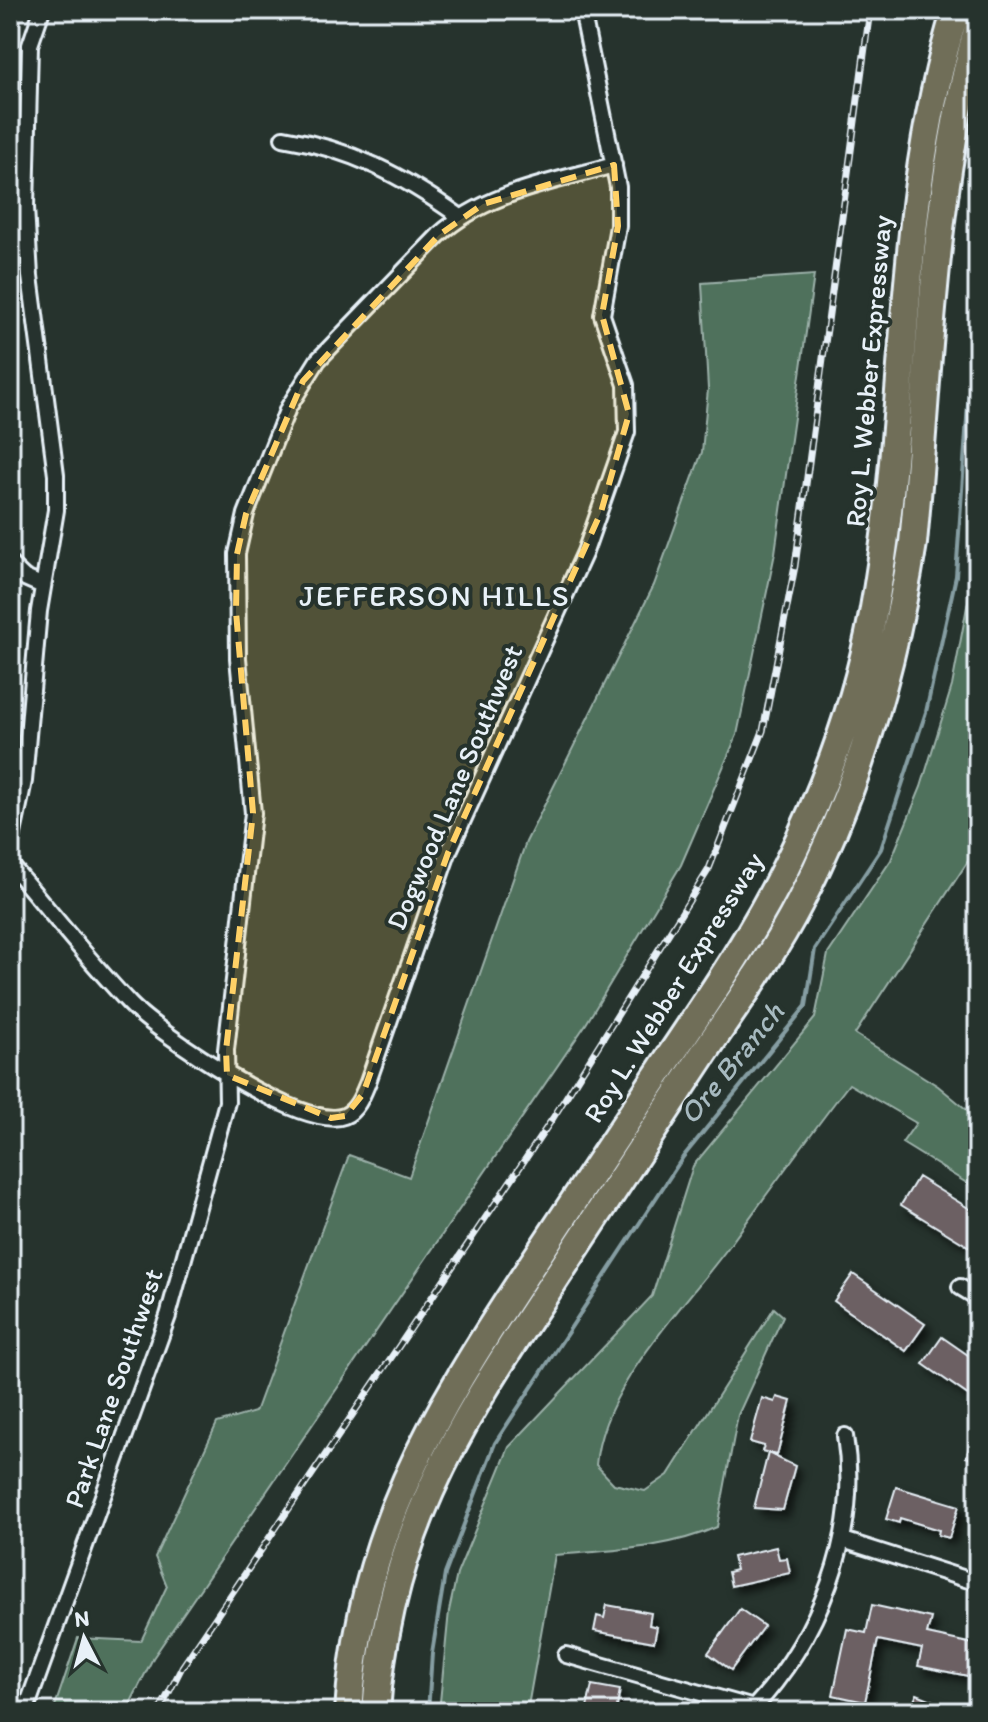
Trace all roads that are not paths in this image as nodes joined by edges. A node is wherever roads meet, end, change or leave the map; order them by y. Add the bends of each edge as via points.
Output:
1 (42, 10) edge
2 (582, 10) edge
3 (956, 10) edge
4 (978, 27) edge
5 (283, 138) dead end
6 (614, 165) junction
7 (459, 216) junction
8 (10, 564) edge
9 (43, 586) junction
10 (10, 848) edge
11 (10, 864) edge
12 (227, 1075) junction
13 (960, 1287) dead end
14 (978, 1298) edge
15 (845, 1436) dead end
16 (843, 1540) junction
17 (978, 1583) edge
18 (566, 1655) dead end
19 (752, 1710) edge
20 (25, 1712) edge
21 (349, 1712) edge
22 (376, 1712) edge

1 - 9 street via 30,45 25,140 30,276 57,488
2 - 6 street, Dogwood Lane Southwest
3 - 21 highway, Roy L. Webber Expressway via 935,89 917,198 895,448 873,614 830,765 757,921 481,1342 411,1463 365,1600
4 - 22 highway, Roy L. Webber Expressway via 964,77 944,199 913,543 904,598 861,761 821,859 772,950 462,1422 404,1556
5 - 7 street via 360,156
6 - 7 street
6 - 12 street, Dogwood Lane Southwest via 618,226 602,315 626,385 627,432 585,552 444,865 368,1082 354,1109 331,1118 293,1107
7 - 12 street, Park Lane Southwest via 303,381 240,532 236,628 253,813 228,1020
8 - 9 street
9 - 10 street via 24,781
11 - 12 street, Dogwood Lane Southwest via 129,1004
12 - 20 street, Park Lane Southwest via 227,1102 168,1316
13 - 14 street
15 - 16 street via 850,1485
16 - 17 street
16 - 19 street via 808,1631
18 - 19 street

